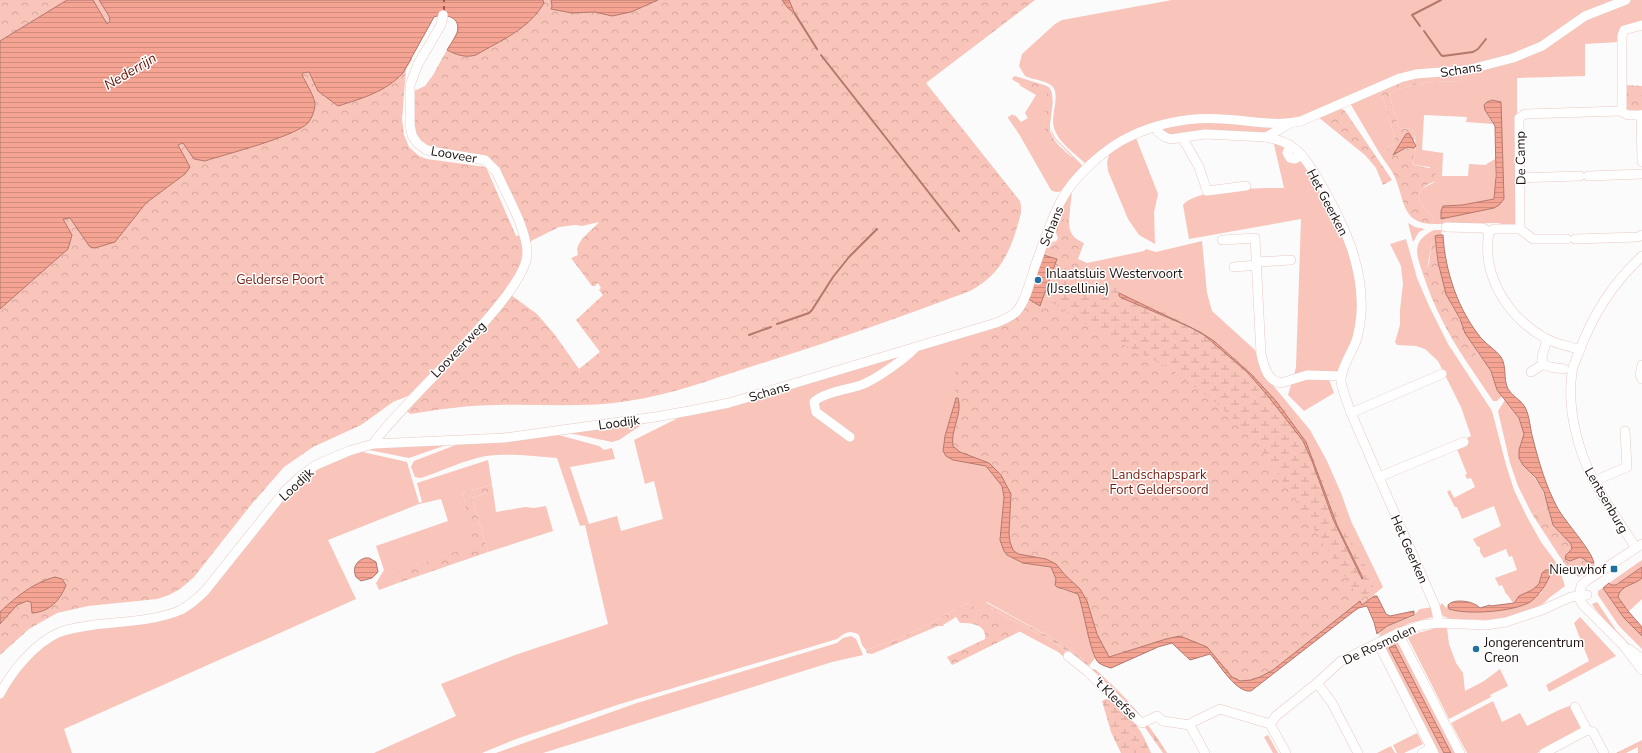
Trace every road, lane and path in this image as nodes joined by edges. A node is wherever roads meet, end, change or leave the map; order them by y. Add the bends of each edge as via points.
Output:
1 (1626, 0) edge
2 (443, 15) dead end
3 (1642, 25) edge
4 (1620, 111) junction
5 (1641, 115) edge
6 (1290, 123) junction
7 (1156, 126) junction
8 (1182, 137) junction
9 (1266, 137) junction
10 (1642, 162) edge
11 (1642, 174) edge
12 (1520, 178) junction
13 (1246, 186) dead end
14 (1446, 227) dead end
15 (1520, 229) junction
16 (1489, 232) junction
17 (1642, 235) edge
18 (1222, 240) dead end
19 (527, 246) joint
20 (1642, 256) edge
21 (1291, 260) dead end
22 (1257, 263) junction
23 (1234, 267) dead end
24 (1547, 339) junction
25 (916, 347) junction
26 (1580, 350) junction
27 (1544, 364) junction
28 (1642, 365) edge
29 (1564, 370) dead end
30 (1531, 372) dead end
31 (1442, 374) dead end
32 (1341, 376) junction
33 (1642, 379) edge
34 (689, 411) joint
35 (1351, 413) junction
36 (1625, 431) dead end
37 (850, 437) dead end
38 (1464, 442) dead end
39 (373, 444) junction
40 (1379, 477) junction
41 (1594, 481) junction
42 (1639, 546) edge
43 (1583, 595) junction
44 (1439, 622) junction
45 (1398, 633) junction
46 (1378, 643) junction
47 (1623, 645) junction
48 (1068, 656) dead end
49 (1642, 659) edge
50 (1642, 670) edge
51 (13, 673) junction
52 (0, 681) edge
53 (1318, 683) junction
54 (0, 694) edge
55 (1575, 707) dead end
56 (1270, 724) junction
57 (1190, 725) junction
58 (1587, 730) junction
59 (1433, 751) edge
60 (1205, 753) edge
61 (1286, 753) edge
62 (1358, 753) edge
63 (1422, 753) edge
64 (1460, 753) edge
65 (1544, 753) edge
66 (1604, 753) edge

1 - 6 street, Schans via 1585,16 1542,46 1519,56 1467,70 1416,74 1400,78 1312,117
2 - 19 street, Looveer via 441,25 418,64 410,85 410,125 413,139 430,151 490,163 521,227
3 - 4 street via 1624,30 1622,36
4 - 5 street, De Camp via 1628,115
4 - 12 street, De Camp via 1525,114 1519,118
5 - 10 street
6 - 7 street, Schans via 1201,118
6 - 9 street, Schans
7 - 8 street via 1158,132 1165,137
7 - 25 street, Schans via 1129,136 1117,144 1083,171 1069,188 1060,202 1025,297 1017,311 996,323
8 - 9 street via 1217,134
8 - 13 street via 1199,166 1204,189 1207,191
9 - 32 street, Het Geerken via 1290,145 1312,168 1347,235 1361,298 1356,340
11 - 12 street
12 - 15 street, De Camp
14 - 16 street via 1483,228
15 - 16 street via 1494,229
15 - 17 street via 1533,239
16 - 24 street via 1488,259 1494,284 1517,317
18 - 22 street via 1255,238
19 - 39 street, Looveerweg via 526,263 492,314 425,384
20 - 26 street, Lentsenburg via 1629,268 1604,301
21 - 22 street
22 - 23 street
22 - 32 street via 1261,354 1270,377 1281,384 1307,375
24 - 26 street
24 - 27 street via 1542,357
25 - 34 street, Schans via 729,403
25 - 37 street, Schans via 907,357 862,385 821,397 814,402 816,412
26 - 41 street, Lentsenburg via 1571,382 1573,420 1581,451
27 - 29 street
27 - 30 street
28 - 33 street
31 - 35 street
32 - 35 street, Het Geerken
34 - 39 street, Loodijk via 655,418 504,438
35 - 40 street, Het Geerken
36 - 41 street via 1627,467
38 - 40 street
39 - 51 street, Loodijk via 330,458 301,476 285,491 205,591 182,609 158,617 77,627 58,633 40,645
40 - 44 street, Het Geerken via 1435,606
41 - 42 street, Lentsenburg
42 - 43 street via 1583,584 1580,589
43 - 44 street, De Rosmolen via 1567,598 1542,610 1506,622 1486,625
43 - 47 street via 1584,605
44 - 45 street, De Rosmolen
45 - 46 street, De Rosmolen
45 - 64 street
46 - 53 street, De Rosmolen via 1341,661
46 - 59 street
47 - 49 street
47 - 50 street
48 - 57 street, 't Kleefse via 1142,723 1157,716 1163,721
51 - 52 street
51 - 54 street, Loodijk
53 - 56 street, De Rosmolen via 1276,716
53 - 62 street via 1332,703
55 - 58 street
56 - 57 street via 1220,709
56 - 61 street
57 - 60 street
58 - 65 street
58 - 66 street via 1593,732
59 - 63 street

